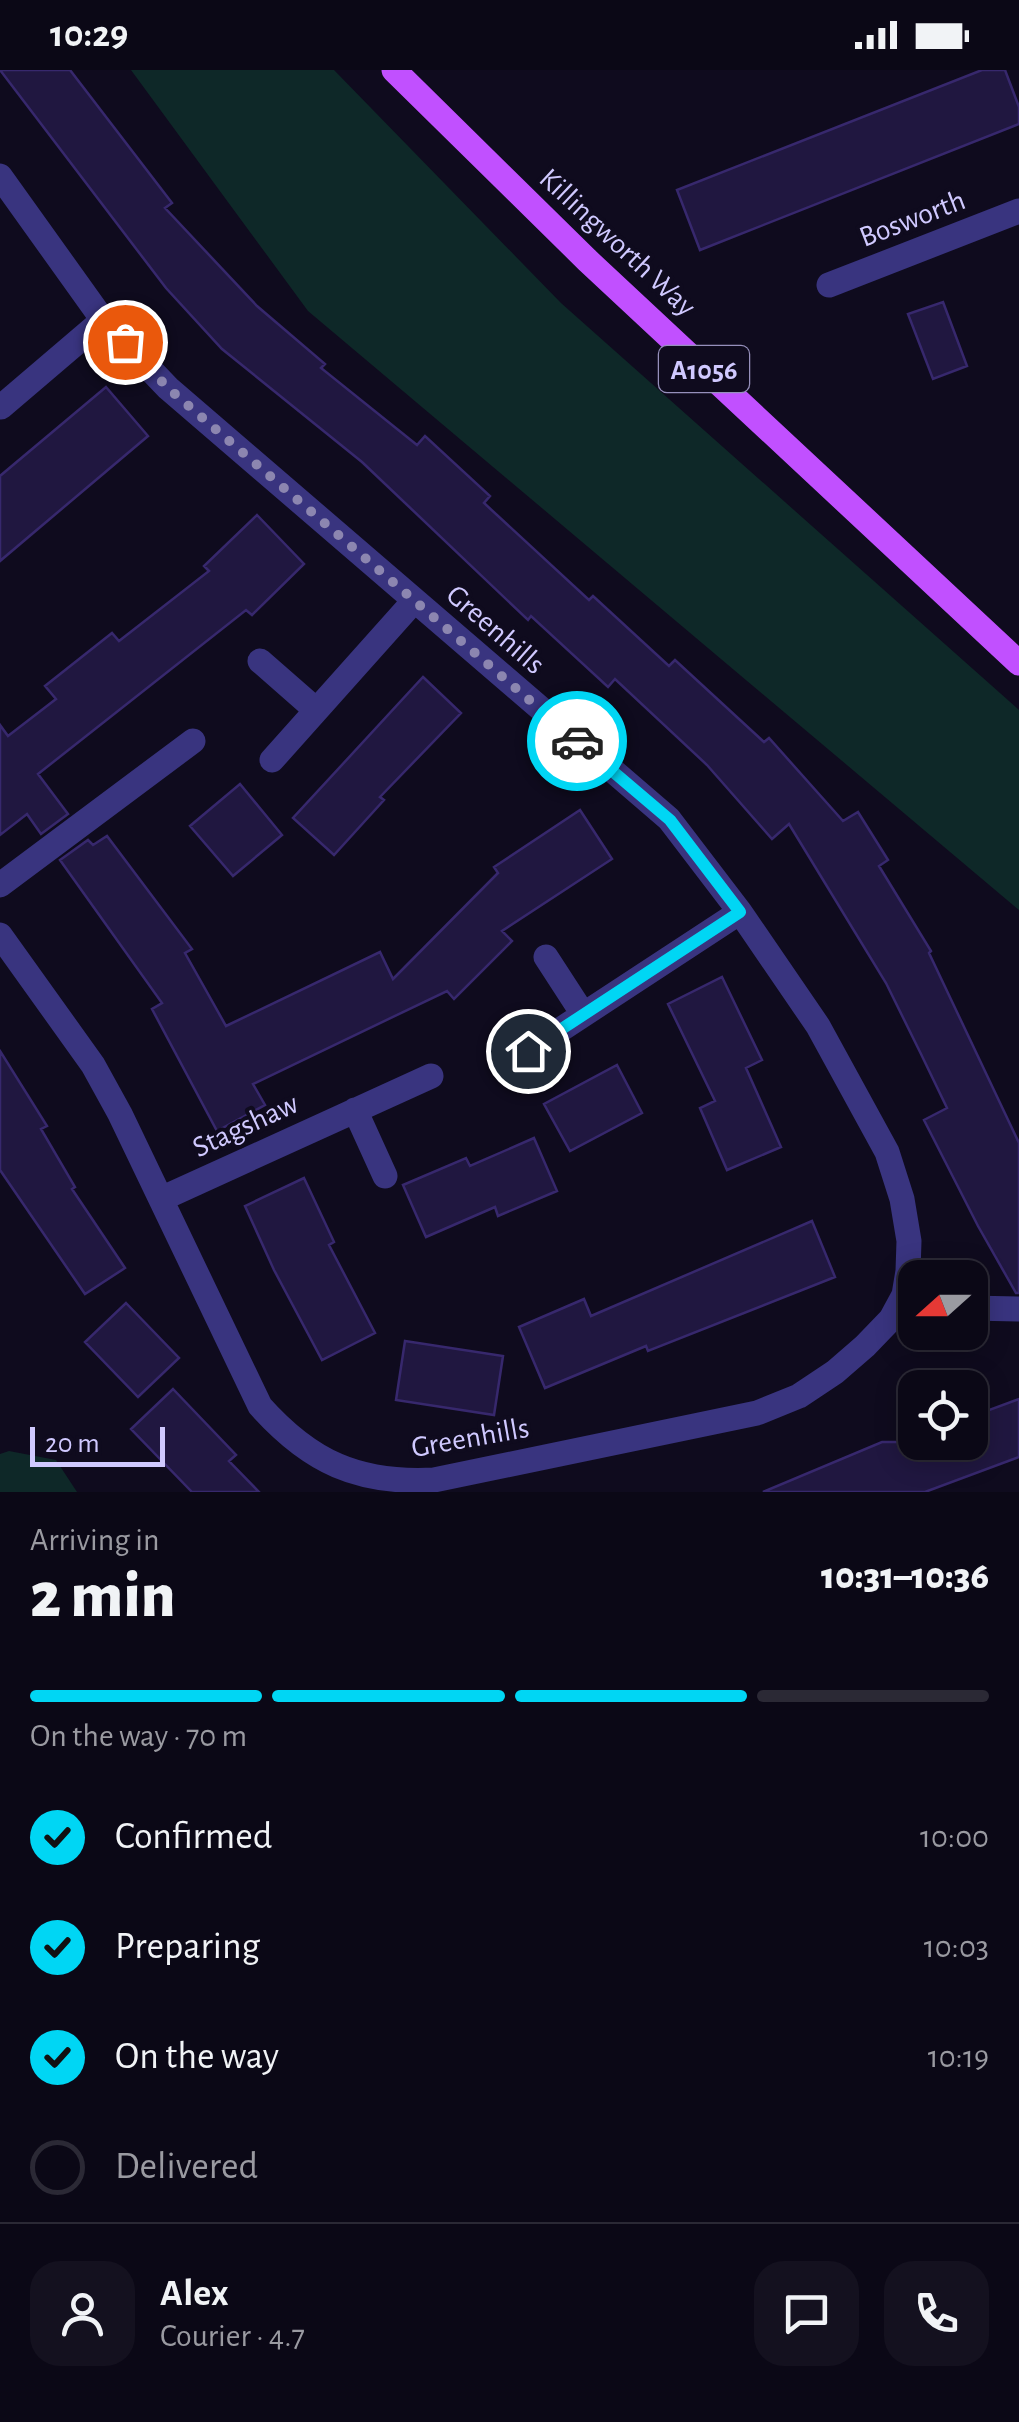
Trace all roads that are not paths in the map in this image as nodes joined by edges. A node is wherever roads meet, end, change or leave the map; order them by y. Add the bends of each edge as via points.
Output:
1 (394, 70) edge
2 (0, 176) edge
3 (1019, 211) edge
4 (829, 285) dead end
5 (103, 320) junction
6 (1, 407) edge
7 (414, 601) junction
8 (260, 662) dead end
9 (1019, 663) edge
10 (316, 710) junction
11 (193, 741) dead end
12 (272, 760) dead end
13 (0, 884) edge
14 (740, 912) junction
15 (0, 935) edge
16 (546, 957) dead end
17 (583, 1014) junction
18 (528, 1051) dead end
19 (431, 1076) dead end
20 (356, 1110) junction
21 (385, 1176) dead end
22 (161, 1199) junction
23 (909, 1260) edge
24 (988, 1308) edge
25 (1019, 1309) edge
26 (898, 1311) edge

1 - 9 main road, Killingworth Way / A1056
2 - 5 street, Greenhills
3 - 4 street, Bosworth
5 - 6 street
5 - 7 street, Greenhills via 168,388
7 - 10 street
7 - 14 street, Greenhills via 670,820
8 - 10 street
10 - 12 street
11 - 13 street
14 - 17 street
14 - 23 street, Greenhills via 818,1026 887,1152 902,1199
15 - 22 street, Greenhills via 93,1065
16 - 17 street
17 - 18 street
19 - 20 street, Stagshaw
20 - 21 street
20 - 22 street, Stagshaw
22 - 26 street, Greenhills via 260,1406 314,1456 348,1472 399,1482 757,1413 835,1372
24 - 25 street

